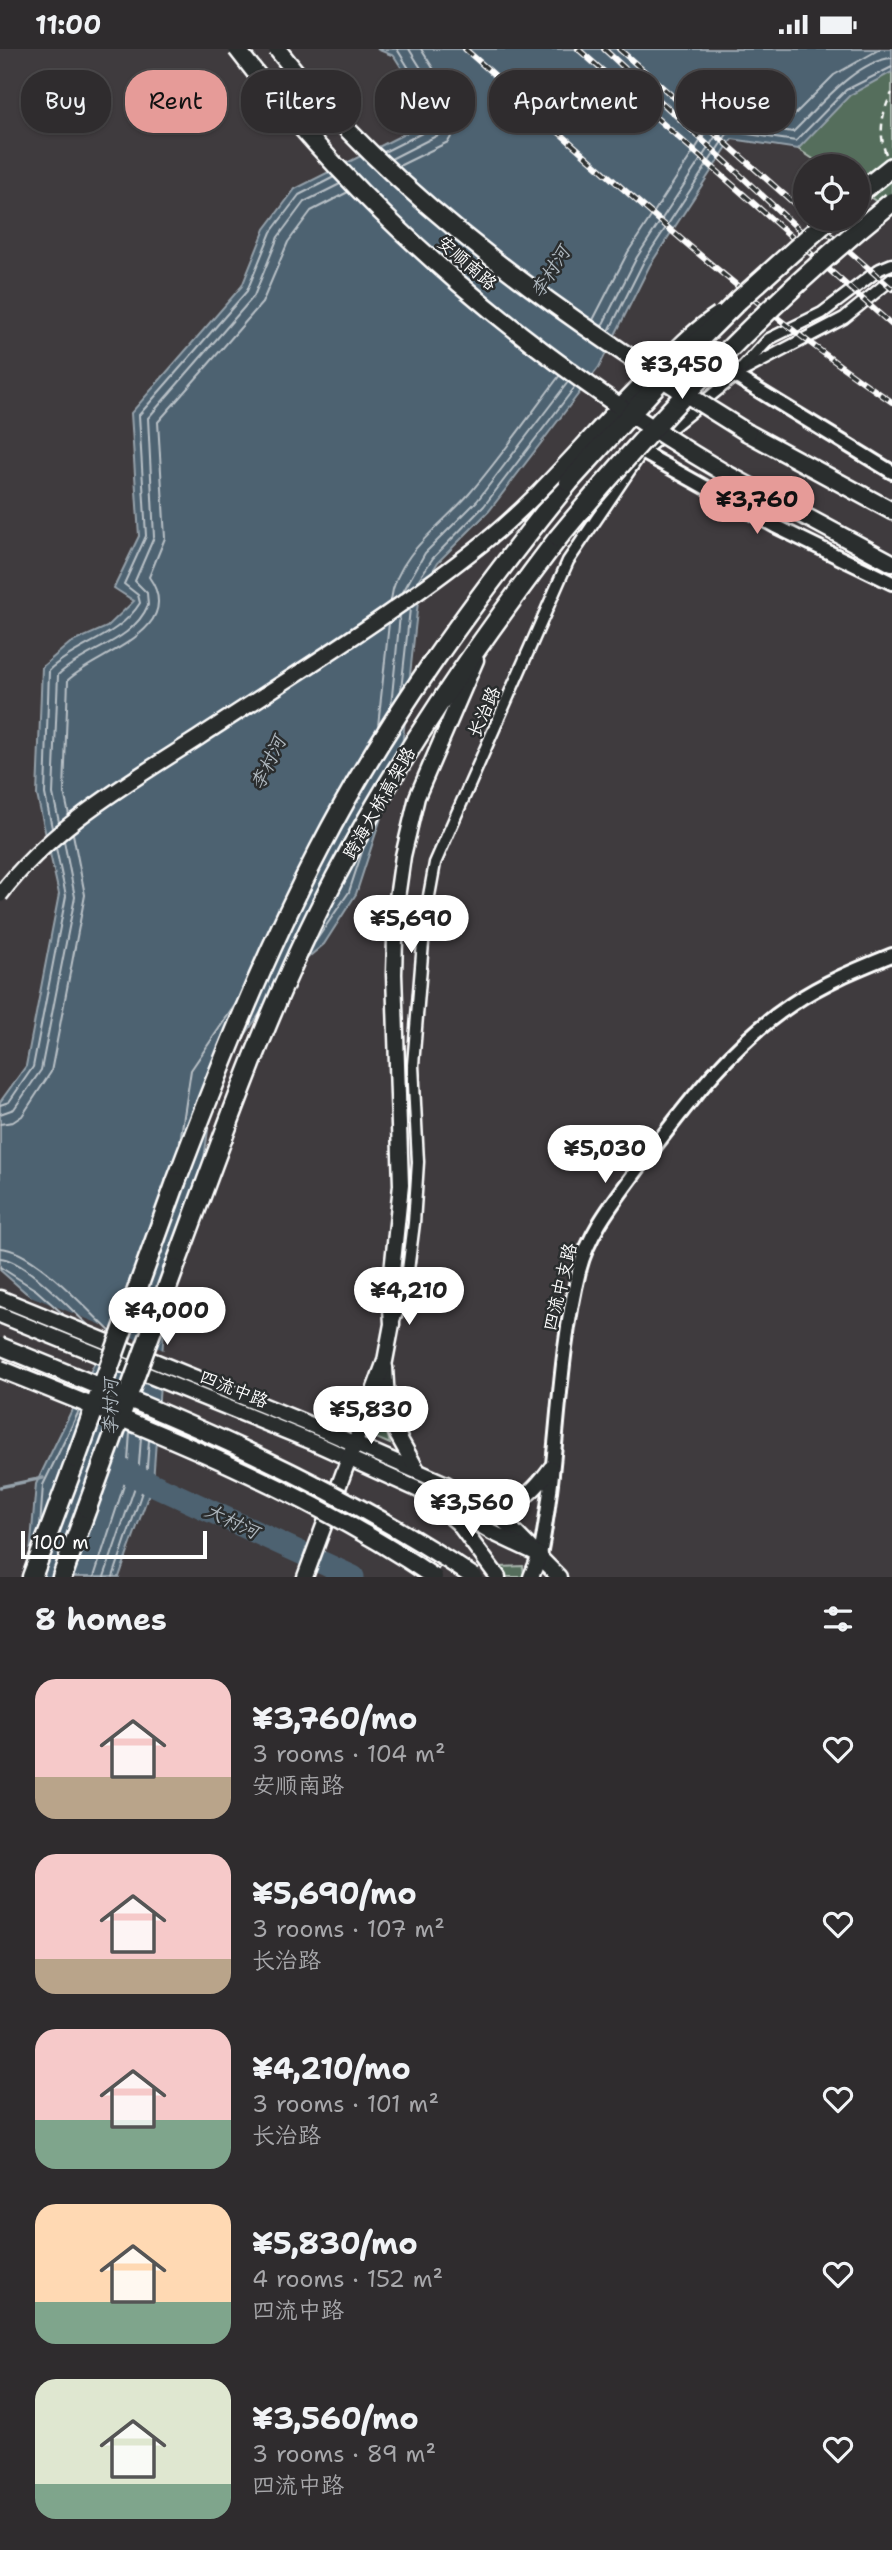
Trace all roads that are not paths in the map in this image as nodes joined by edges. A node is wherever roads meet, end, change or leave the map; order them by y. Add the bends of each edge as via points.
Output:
1 (237, 49) edge
2 (277, 49) edge
3 (890, 162) edge
4 (870, 182) edge
5 (892, 202) edge
6 (816, 231) edge
7 (892, 264) edge
8 (892, 279) edge
9 (739, 300) junction
10 (735, 376) junction
11 (642, 452) junction
12 (892, 472) edge
13 (892, 511) edge
14 (892, 563) edge
15 (892, 583) edge
16 (492, 626) junction
17 (0, 895) edge
18 (892, 955) edge
19 (0, 1298) edge
20 (0, 1315) edge
21 (392, 1324) junction
22 (0, 1346) edge
23 (385, 1361) junction
24 (0, 1369) edge
25 (318, 1436) junction
26 (354, 1443) junction
27 (348, 1458) junction
28 (551, 1468) junction
29 (418, 1470) junction
30 (419, 1490) junction
31 (482, 1503) junction
32 (540, 1555) junction
33 (32, 1577) edge
34 (62, 1577) edge
35 (305, 1577) edge
36 (434, 1577) edge
37 (474, 1577) edge
38 (498, 1577) edge
39 (531, 1577) edge
40 (559, 1577) edge

1 - 14 main road, 安顺南路, bridge via 334,164 459,283 610,402 723,472
2 - 13 main road, 安顺南路, bridge via 357,139 492,257 641,365 748,433
3 - 4 highway
5 - 16 highway, 跨海大桥高架路, bridge via 705,371 612,473
6 - 9 highway, 跨海大桥高架路, bridge
7 - 10 street, 长治路 via 822,313 769,339
8 - 10 street via 844,318
9 - 17 main road, bridge via 692,334 633,390 486,541 360,633 93,806 25,864
9 - 33 highway, 跨海大桥高架路, bridge via 623,421 523,539 449,638 320,848 230,1039
10 - 11 street, 长治路
10 - 12 street
11 - 15 street via 775,526
11 - 21 street, 长治路 via 568,561 435,863 425,918 413,1065 418,1162 414,1223 405,1294
16 - 21 main road via 417,797 403,856 393,944 401,1185 390,1291
16 - 34 highway, 跨海大桥高架路, bridge via 405,756 335,877 303,943 232,1114
18 - 28 street, 四流中支路 via 836,978 747,1040 692,1098 609,1207 590,1238 579,1269 564,1345
19 - 25 main road, 四流中路, bridge
20 - 25 main road, 四流中路, bridge
21 - 23 main road
22 - 37 main road, bridge via 283,1467 362,1507
23 - 26 main road
23 - 29 main road via 388,1418
24 - 36 main road, bridge via 302,1500 378,1540
25 - 26 main road, 四流中路
25 - 27 main road, 四流中路
26 - 27 main road
26 - 29 main road, 四流中路
27 - 30 main road, 四流中路
27 - 35 main road
28 - 31 main road via 514,1503
28 - 32 street, 四流中支路
29 - 31 main road, 四流中路
30 - 32 main road
30 - 38 main road, 四流中路 via 458,1524
31 - 32 main road, 四流中路
32 - 39 main road
32 - 40 main road, 四流中路

